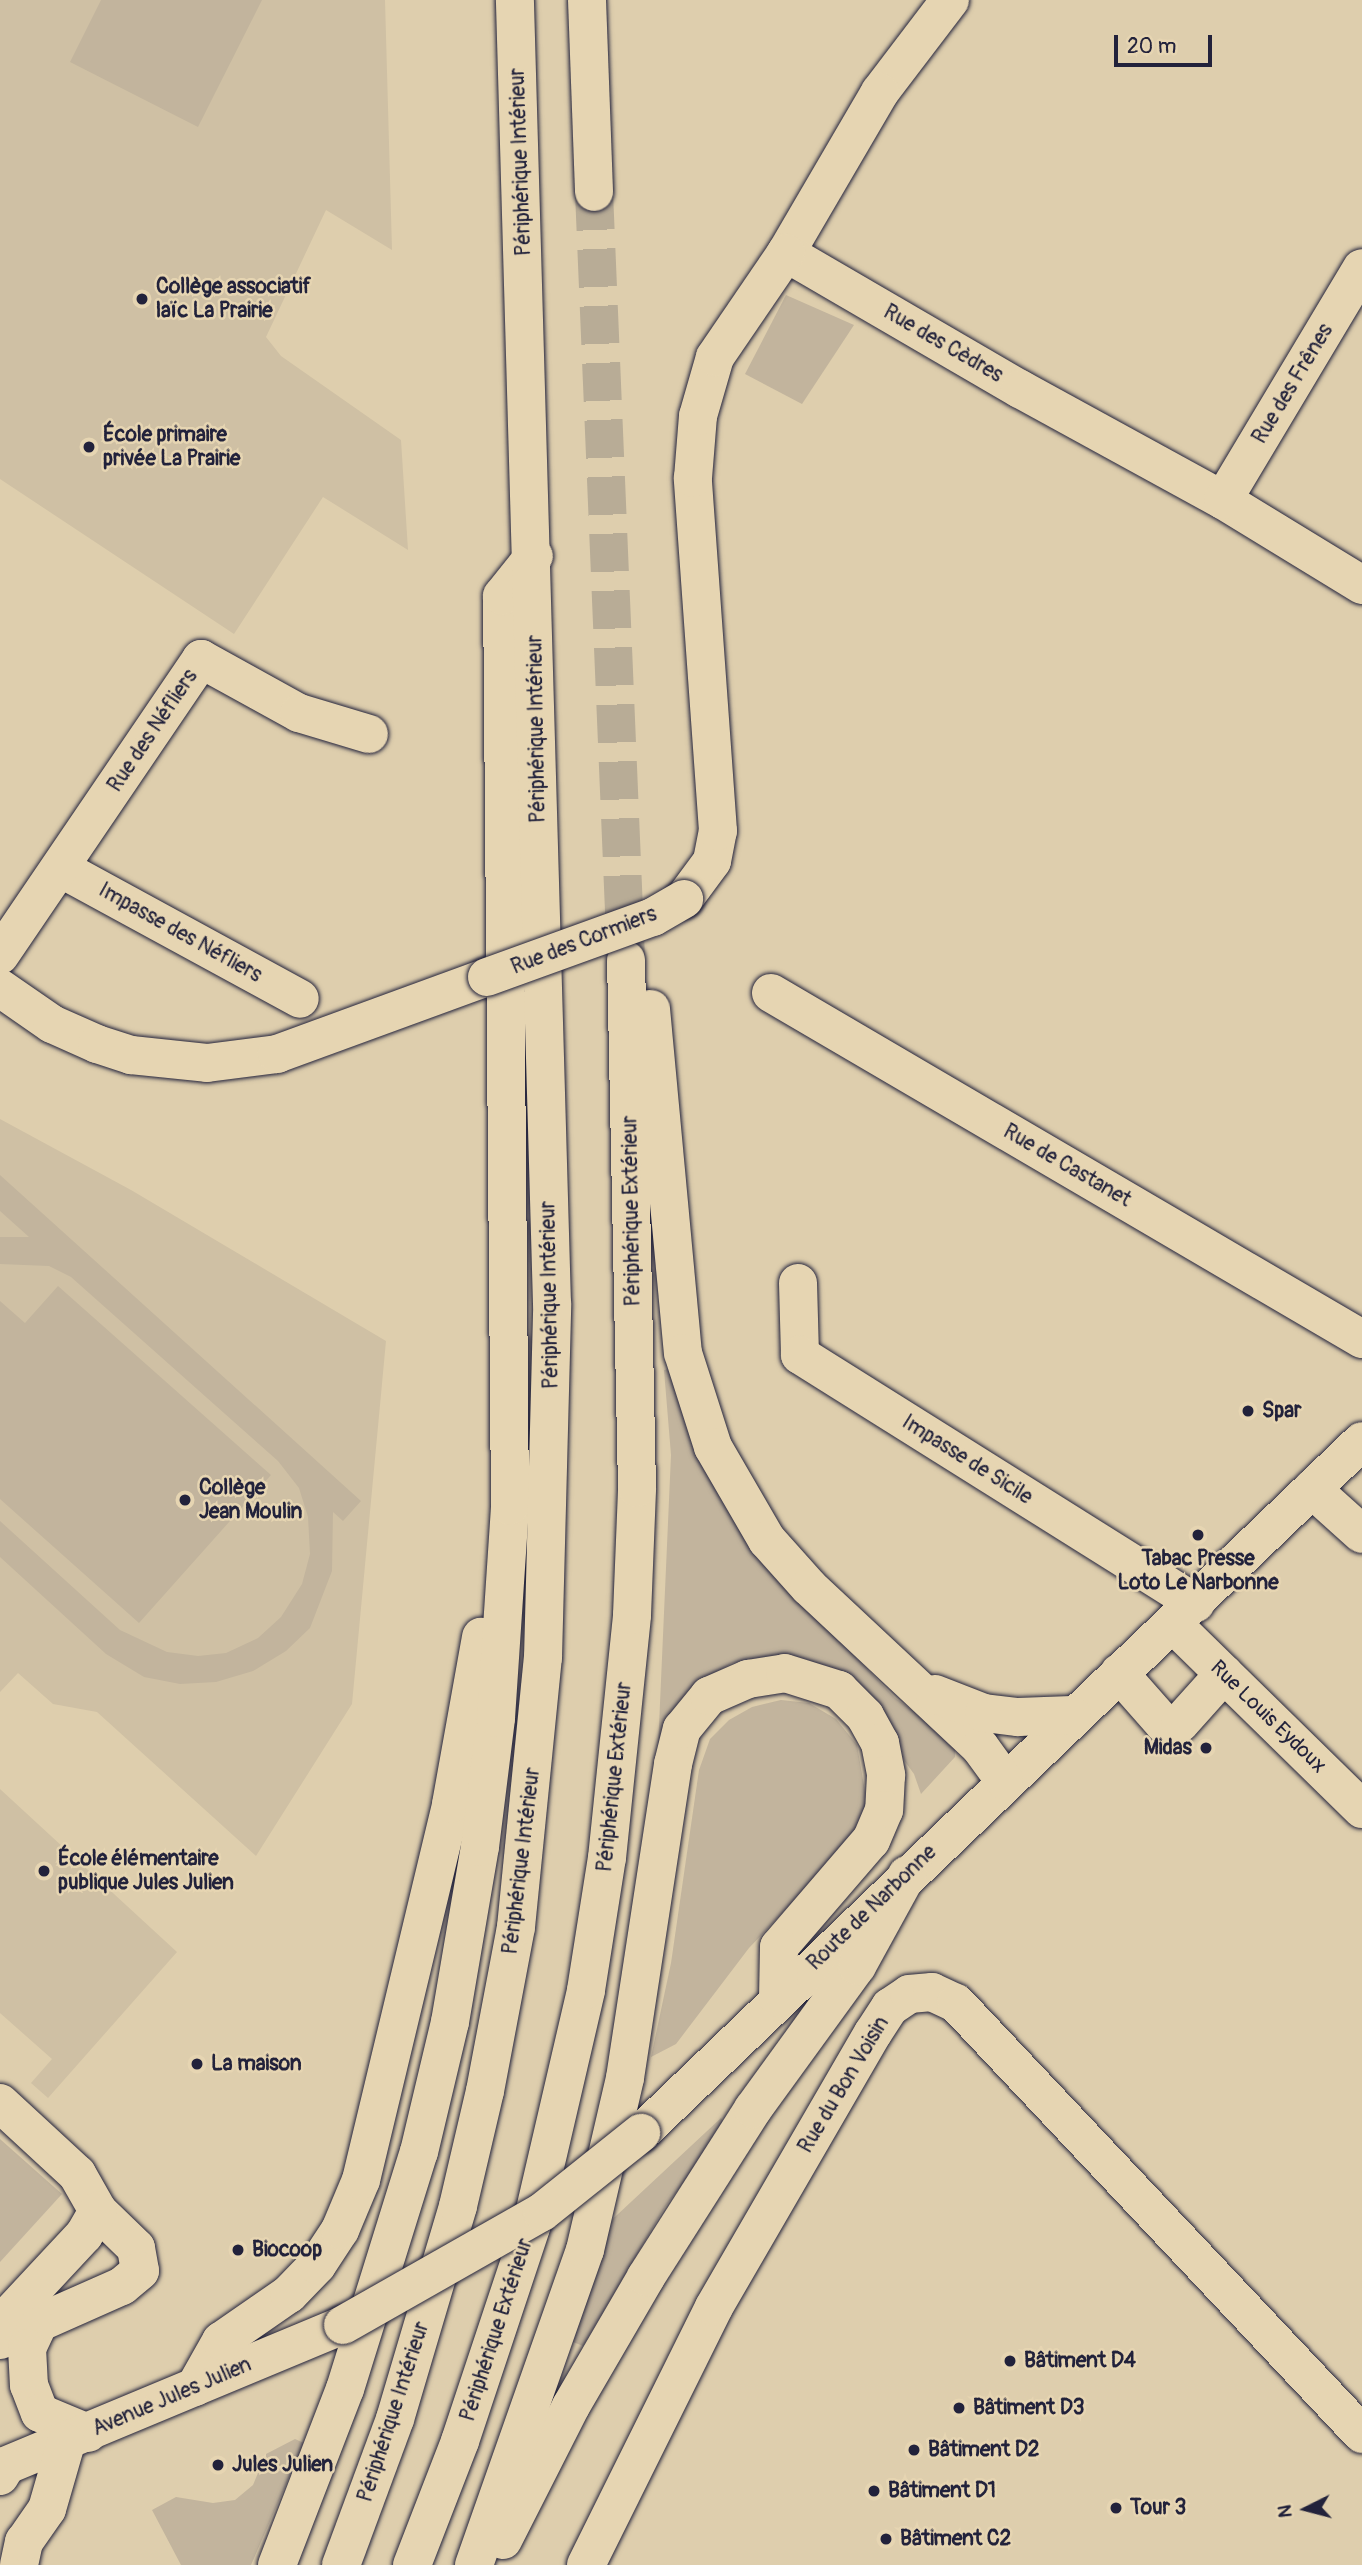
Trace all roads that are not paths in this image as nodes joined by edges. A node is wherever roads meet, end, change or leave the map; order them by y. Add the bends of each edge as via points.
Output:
1 (515, 0) edge
2 (587, 0) edge
3 (949, 0) edge
4 (594, 192) tunnel mouth
5 (786, 253) junction
6 (1362, 268) edge
7 (1223, 499) junction
8 (534, 556) junction
9 (1362, 585) edge
10 (369, 734) dead end
11 (60, 868) junction
12 (0, 955) edge
13 (0, 988) edge
14 (771, 993) dead end
15 (300, 999) dead end
16 (798, 1283) dead end
17 (1362, 1339) edge
18 (1362, 1441) edge
19 (1312, 1489) junction
20 (510, 1506) junction
21 (1362, 1534) edge
22 (1185, 1614) junction
23 (1119, 1673) junction
24 (1224, 1674) junction
25 (911, 1682) junction
26 (1072, 1715) junction
27 (1004, 1780) junction
28 (1362, 1809) edge
29 (907, 1875) junction
30 (778, 1998) junction
31 (0, 2103) edge
32 (97, 2211) junction
33 (19, 2326) edge
34 (343, 2326) joint
35 (0, 2340) edge
36 (195, 2387) junction
37 (1362, 2434) edge
38 (77, 2438) junction
39 (2, 2470) edge
40 (19, 2565) edge
41 (276, 2565) edge
42 (341, 2565) edge
43 (412, 2565) edge
44 (474, 2565) edge
45 (486, 2565) edge
46 (586, 2565) edge

1 - 8 main road, Périphérique Intérieur
2 - 4 main road
3 - 5 main road via 880,92
5 - 7 main road, Rue des Cèdres via 1020,389
5 - 13 main road, Rue des Cormiers, bridge via 716,357 698,416 693,478 705,696 719,794 718,831 712,861 684,899 653,916 277,1054 206,1063 131,1055 52,1024
6 - 7 main road, Rue des Frênes
7 - 9 main road, Rue des Cèdres
8 - 20 main road via 502,596
8 - 42 main road, Périphérique Intérieur via 552,1330 547,1580 532,1784 502,2011 458,2206 395,2419
10 - 11 main road, Rue des Néfliers via 299,713 201,659
11 - 12 main road, Rue des Néfliers
11 - 15 main road, Impasse des Néfliers
14 - 17 main road, Rue de Castanet
16 - 22 main road, Impasse de Sicile via 800,1355
18 - 19 main road, Route de Narbonne
19 - 21 main road
19 - 22 main road, Route de Narbonne
20 - 36 main road via 493,1525 490,1591 451,1804 361,2180 340,2230 317,2265 289,2294 221,2341
20 - 41 main road via 496,1718 450,2022 390,2253 345,2389
22 - 23 main road, Route de Narbonne
22 - 24 main road, Rue Louis Eydoux
23 - 24 main road via 1164,1724 1180,1723
23 - 26 main road, Route de Narbonne
24 - 28 main road, Rue Louis Eydoux
25 - 26 main road via 984,1713
25 - 27 main road via 980,1747
25 - 43 main road, Périphérique Extérieur via 766,1540 713,1447 683,1353 649,978 626,960 637,1488 632,1615 607,1858 586,1990 531,2227 460,2441
26 - 27 main road, Route de Narbonne
27 - 29 main road, Route de Narbonne
29 - 30 main road, Route de Narbonne
29 - 45 main road via 857,1966 753,2109 646,2277
30 - 34 main road, Route de Narbonne, bridge via 641,2133 542,2211
30 - 44 main road via 779,1947 871,1840 884,1810 886,1774 880,1743 865,1716 839,1690 785,1672 748,1679 709,1696 682,1729 625,2078 584,2250
31 - 32 main road via 77,2174
32 - 33 main road
32 - 33 main road via 136,2248 141,2271 122,2286
33 - 35 main road
33 - 38 main road via 27,2348 29,2385 40,2413
34 - 36 main road, Avenue Jules Julien
36 - 38 main road, Avenue Jules Julien
37 - 46 main road, Rue du Bon Voisin via 956,2003 932,1992 909,1994 890,2007 873,2033 714,2307
38 - 39 main road, Avenue Jules Julien
38 - 40 main road via 47,2509 24,2542

